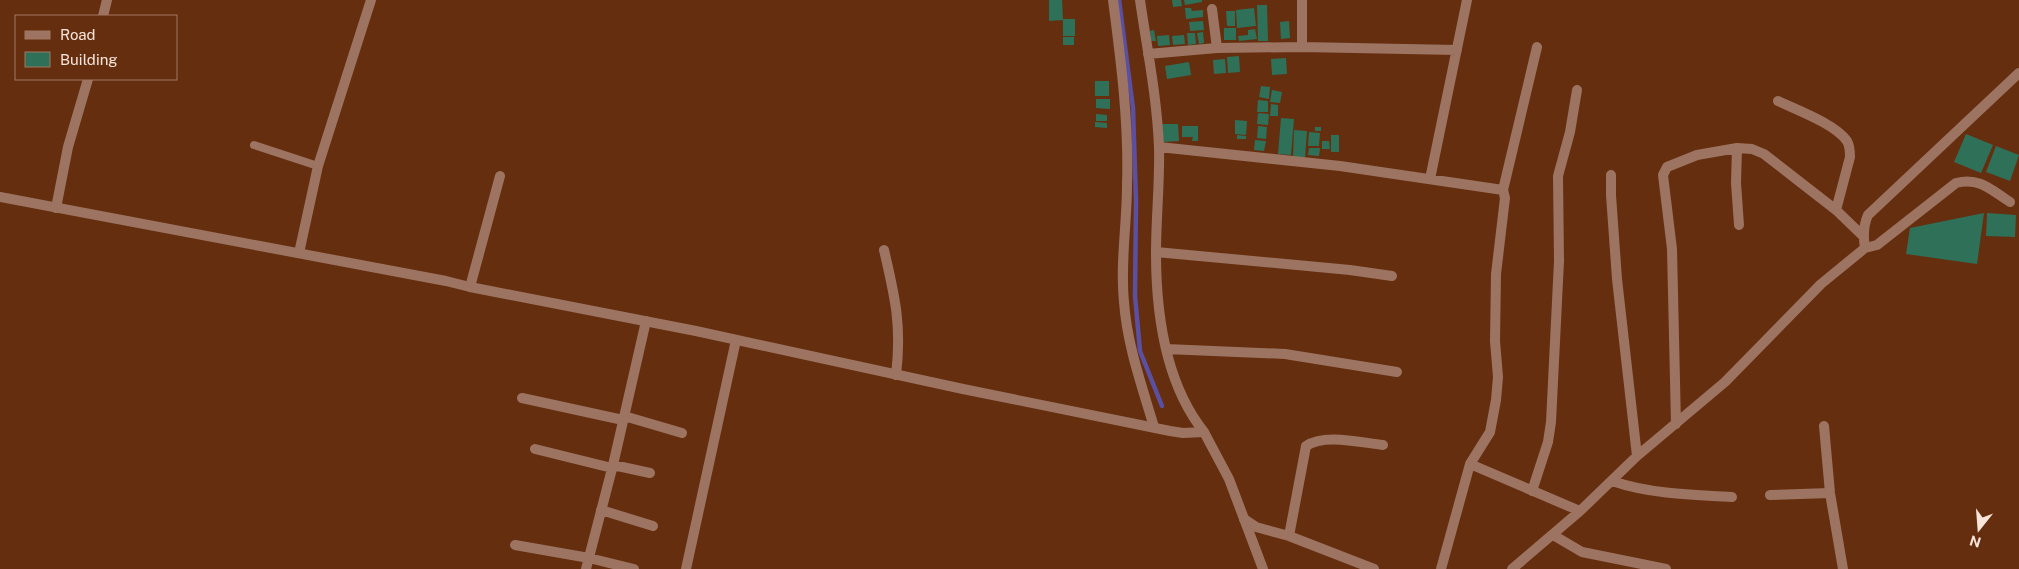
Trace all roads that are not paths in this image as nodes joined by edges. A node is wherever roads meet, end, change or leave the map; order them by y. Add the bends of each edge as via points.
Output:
1 (107, 0) edge
2 (371, 0) edge
3 (1113, 0) edge
4 (1140, 0) edge
5 (1302, 0) edge
6 (1467, 0) edge
7 (1212, 9) dead end
8 (103, 15) edge
9 (1302, 47) junction
10 (1537, 47) dead end
11 (1217, 48) junction
12 (1457, 50) junction
13 (1148, 54) junction
14 (2019, 72) edge
15 (88, 80) edge
16 (1577, 90) dead end
17 (1778, 101) dead end
18 (254, 145) dead end
19 (1158, 147) junction
20 (1736, 148) junction
21 (318, 166) junction
22 (500, 176) dead end
23 (1611, 176) dead end
24 (1430, 179) junction
25 (1502, 190) junction
26 (0, 197) edge
27 (2010, 202) dead end
28 (56, 208) junction
29 (1836, 210) junction
30 (1739, 225) dead end
31 (1863, 236) junction
32 (1865, 248) junction
33 (884, 250) dead end
34 (1156, 252) junction
35 (299, 253) junction
36 (1392, 276) dead end
37 (470, 287) junction
38 (646, 321) junction
39 (736, 340) junction
40 (1166, 349) junction
41 (1397, 372) dead end
42 (896, 375) junction
43 (522, 398) dead end
44 (623, 418) junction
45 (1676, 424) junction
46 (1824, 426) dead end
47 (1154, 427) junction
48 (1204, 432) junction
49 (682, 433) dead end
50 (1384, 445) dead end
51 (535, 449) dead end
52 (1637, 456) junction
53 (1470, 464) junction
54 (613, 466) junction
55 (650, 473) dead end
56 (1612, 481) junction
57 (1532, 491) junction
58 (1830, 493) junction
59 (1770, 495) dead end
60 (1732, 497) dead end
61 (601, 510) junction
62 (1580, 511) junction
63 (1244, 519) junction
64 (653, 526) dead end
65 (1553, 534) junction
66 (1289, 536) junction
67 (516, 545) dead end
68 (589, 558) junction
69 (586, 569) edge
70 (634, 569) edge
71 (686, 569) edge
72 (1263, 569) edge
73 (1374, 569) edge
74 (1441, 569) edge
75 (1512, 569) edge
76 (1666, 569) edge
77 (1843, 569) edge

1 - 8 street
2 - 21 street
3 - 47 street via 1124,78 1127,185 1124,302 1130,344
4 - 13 street
5 - 9 street
6 - 12 street
7 - 11 street
9 - 11 street
9 - 12 street
10 - 25 street
11 - 13 street
12 - 24 street
13 - 19 street
14 - 31 street via 1868,215
15 - 28 street via 68,147
16 - 57 street via 1558,176 1559,261 1552,422
17 - 29 street via 1833,129 1847,141 1850,157
18 - 21 lane
19 - 24 street
19 - 34 street
20 - 29 street via 1764,154
20 - 30 street
20 - 45 street via 1697,155 1667,167 1663,175 1672,249
21 - 35 street
22 - 37 street
23 - 52 street via 1617,279
24 - 25 street
25 - 53 street via 1505,198 1495,288 1496,400 1490,432
26 - 28 street
27 - 32 street via 1969,180 1956,183 1877,245
28 - 35 street
29 - 31 street
31 - 32 street
32 - 45 street via 1821,284 1725,382
33 - 42 street via 899,328
34 - 36 street
34 - 40 street via 1157,290
35 - 37 street
37 - 38 street
38 - 39 street
38 - 44 street
39 - 42 street
39 - 71 street
40 - 41 street via 1286,354
40 - 48 street via 1178,387 1191,415
42 - 47 street
43 - 44 street
44 - 49 street
44 - 54 street
45 - 52 street
46 - 58 street
47 - 48 street via 1183,433
48 - 63 street via 1229,479
50 - 66 street via 1332,440 1313,441 1306,446
51 - 54 street
52 - 56 street
53 - 57 street
53 - 74 street
54 - 55 street
54 - 61 street
56 - 60 street via 1635,488
56 - 62 street
57 - 62 street
58 - 59 street
58 - 77 street
61 - 64 street
61 - 68 street
62 - 65 street
63 - 66 street via 1256,528
63 - 72 street
65 - 75 street
65 - 76 street via 1582,552
66 - 73 street
67 - 68 street
68 - 69 street
68 - 70 street

